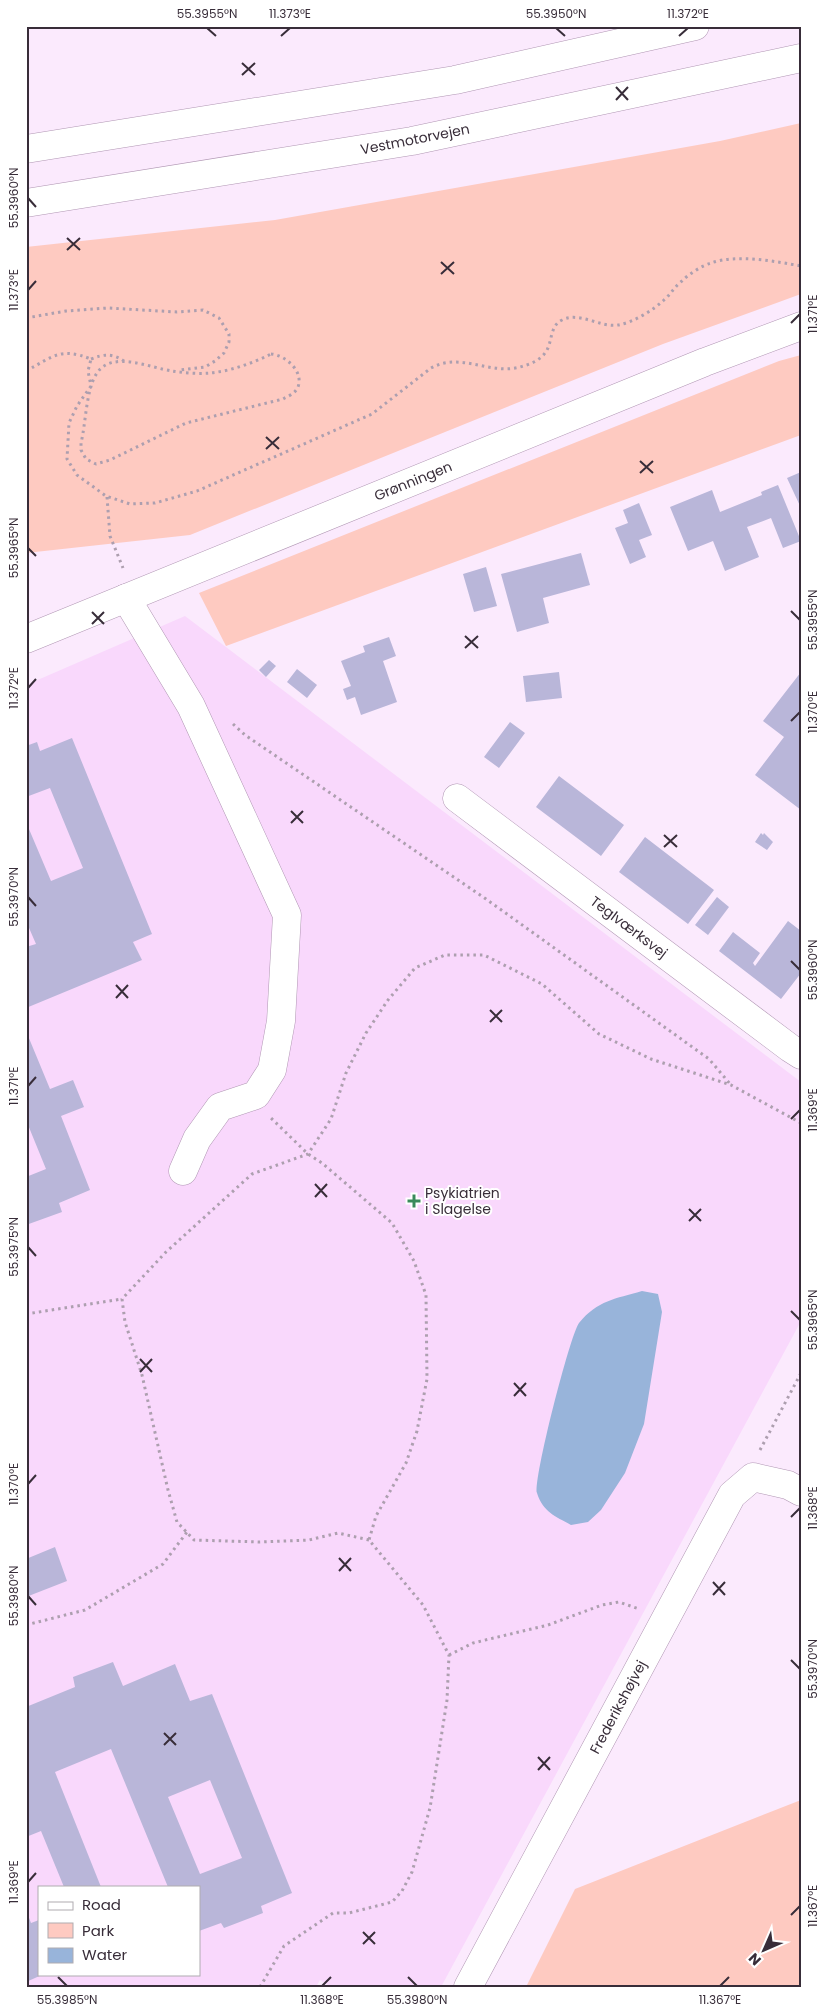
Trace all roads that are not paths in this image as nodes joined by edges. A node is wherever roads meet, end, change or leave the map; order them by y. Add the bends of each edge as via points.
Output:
1 (695, 26) edge
2 (801, 58) edge
3 (26, 149) edge
4 (26, 203) edge
5 (801, 326) edge
6 (126, 598) junction
7 (26, 639) edge
8 (457, 798) dead end
9 (801, 1054) edge
10 (183, 1171) dead end
11 (801, 1492) edge
12 (468, 1987) edge

1 - 3 main road via 455,80
2 - 4 main road, Vestmotorvejen via 412,141
5 - 6 main road, Grønningen
6 - 7 main road, Grønningen
6 - 10 main road via 191,706 287,915 281,1021 272,1070 256,1095 220,1107 197,1139
8 - 9 main road, Teglværksvej
11 - 12 main road, Frederikshøjvej via 788,1485 753,1477 732,1495

